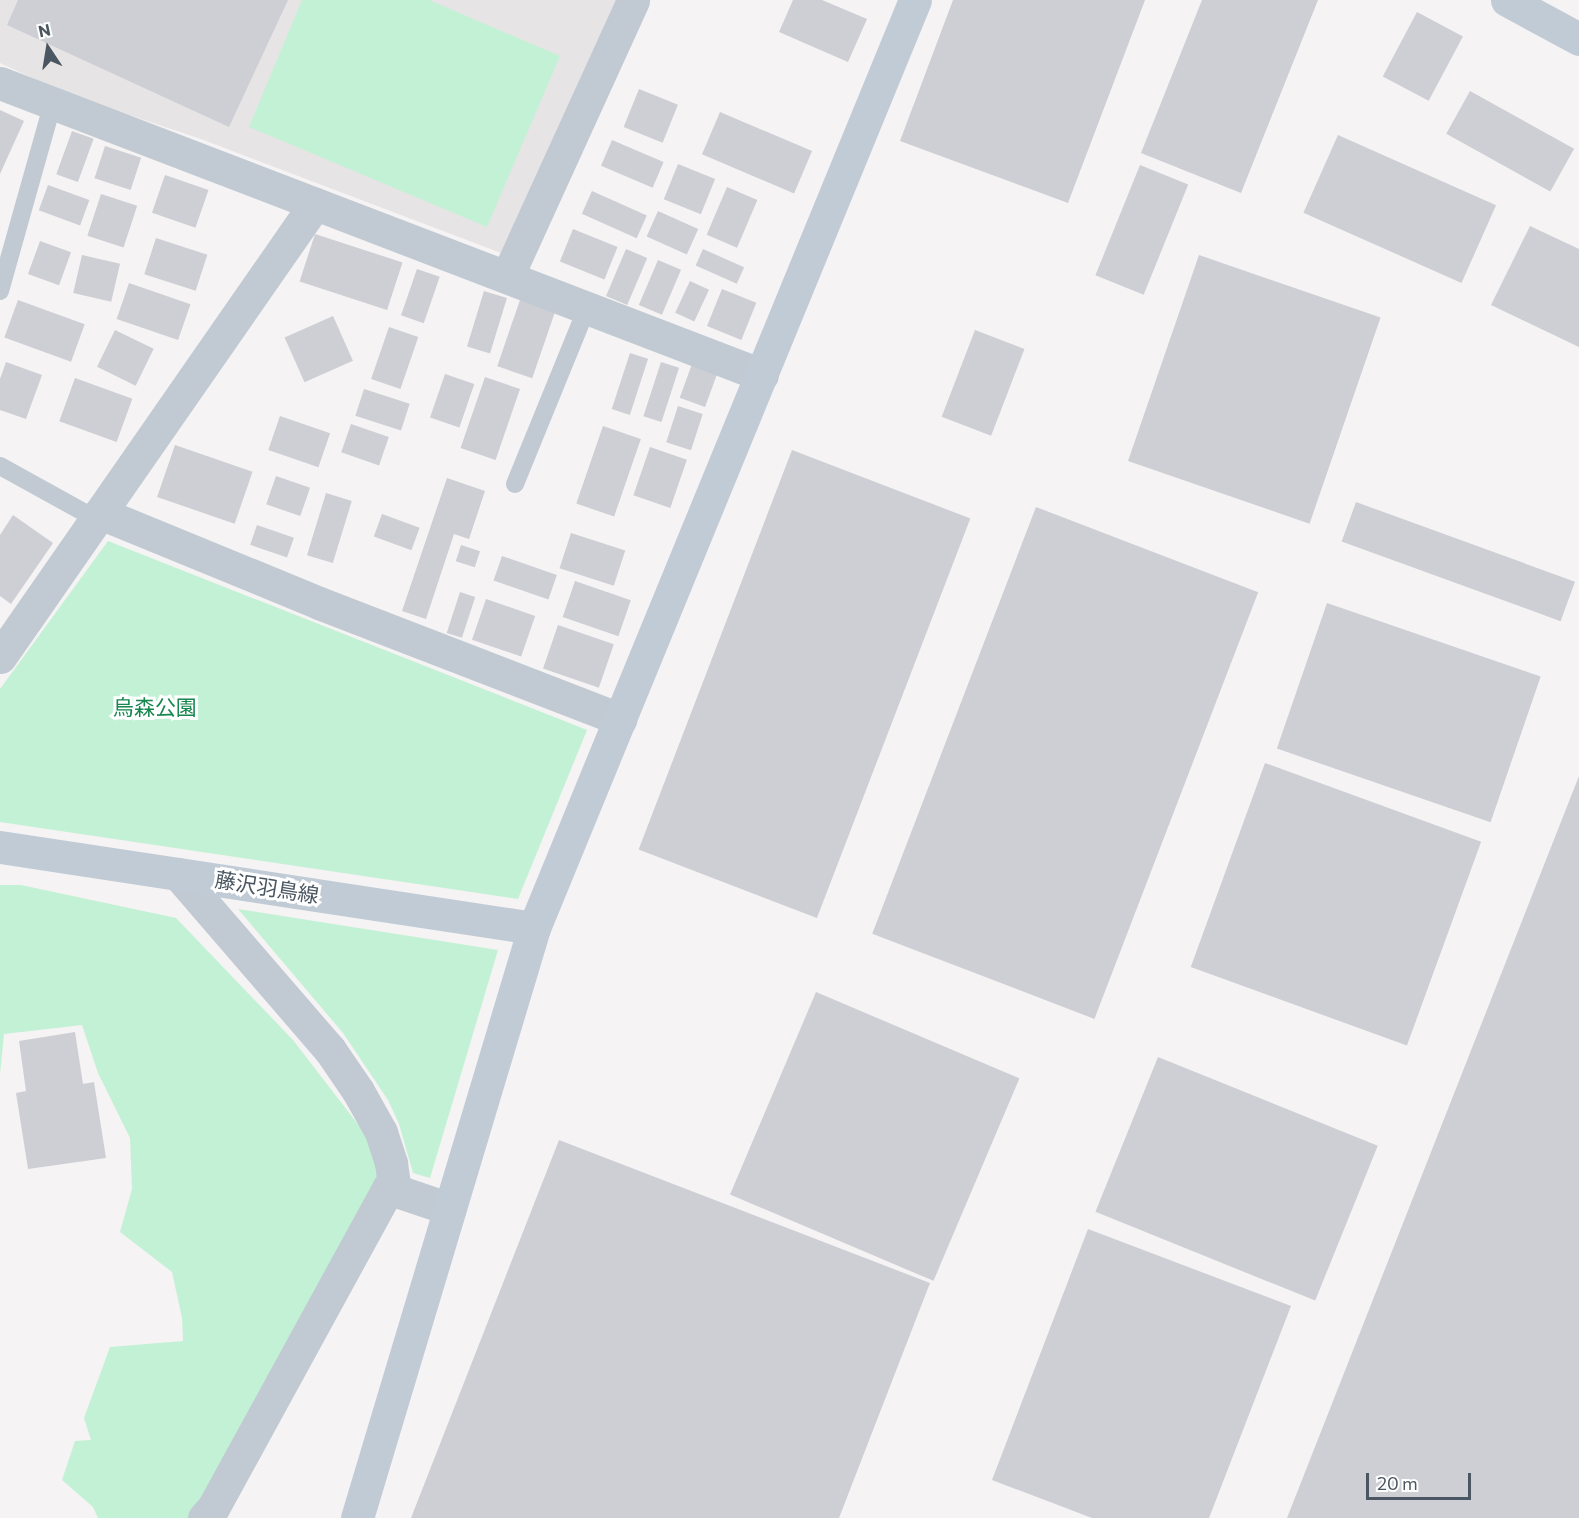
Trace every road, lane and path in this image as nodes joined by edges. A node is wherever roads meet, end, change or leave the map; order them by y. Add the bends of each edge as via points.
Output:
1 (633, 0) edge
2 (915, 0) edge
3 (1507, 0) edge
4 (1579, 39) edge
5 (0, 83) edge
6 (53, 104) junction
7 (315, 204) junction
8 (507, 277) junction
9 (0, 291) edge
10 (587, 308) junction
11 (762, 375) junction
12 (0, 465) edge
13 (515, 484) dead end
14 (98, 516) junction
15 (0, 657) edge
16 (620, 719) junction
17 (0, 847) edge
18 (178, 874) junction
19 (534, 928) junction
20 (395, 1191) junction
21 (450, 1209) junction
22 (204, 1518) edge
23 (357, 1518) edge

1 - 8 street
2 - 11 street
3 - 4 street
5 - 6 street
6 - 7 street
6 - 9 lane
7 - 8 street
7 - 14 street
8 - 10 street
10 - 11 street
10 - 13 lane
11 - 16 street
12 - 14 lane
14 - 15 street
14 - 16 street
16 - 19 street
17 - 18 street, 藤沢羽鳥線
18 - 19 street, 藤沢羽鳥線
18 - 20 street via 330,1050 358,1090 381,1132
19 - 21 street
20 - 21 street
20 - 22 street via 388,1188
21 - 23 street

